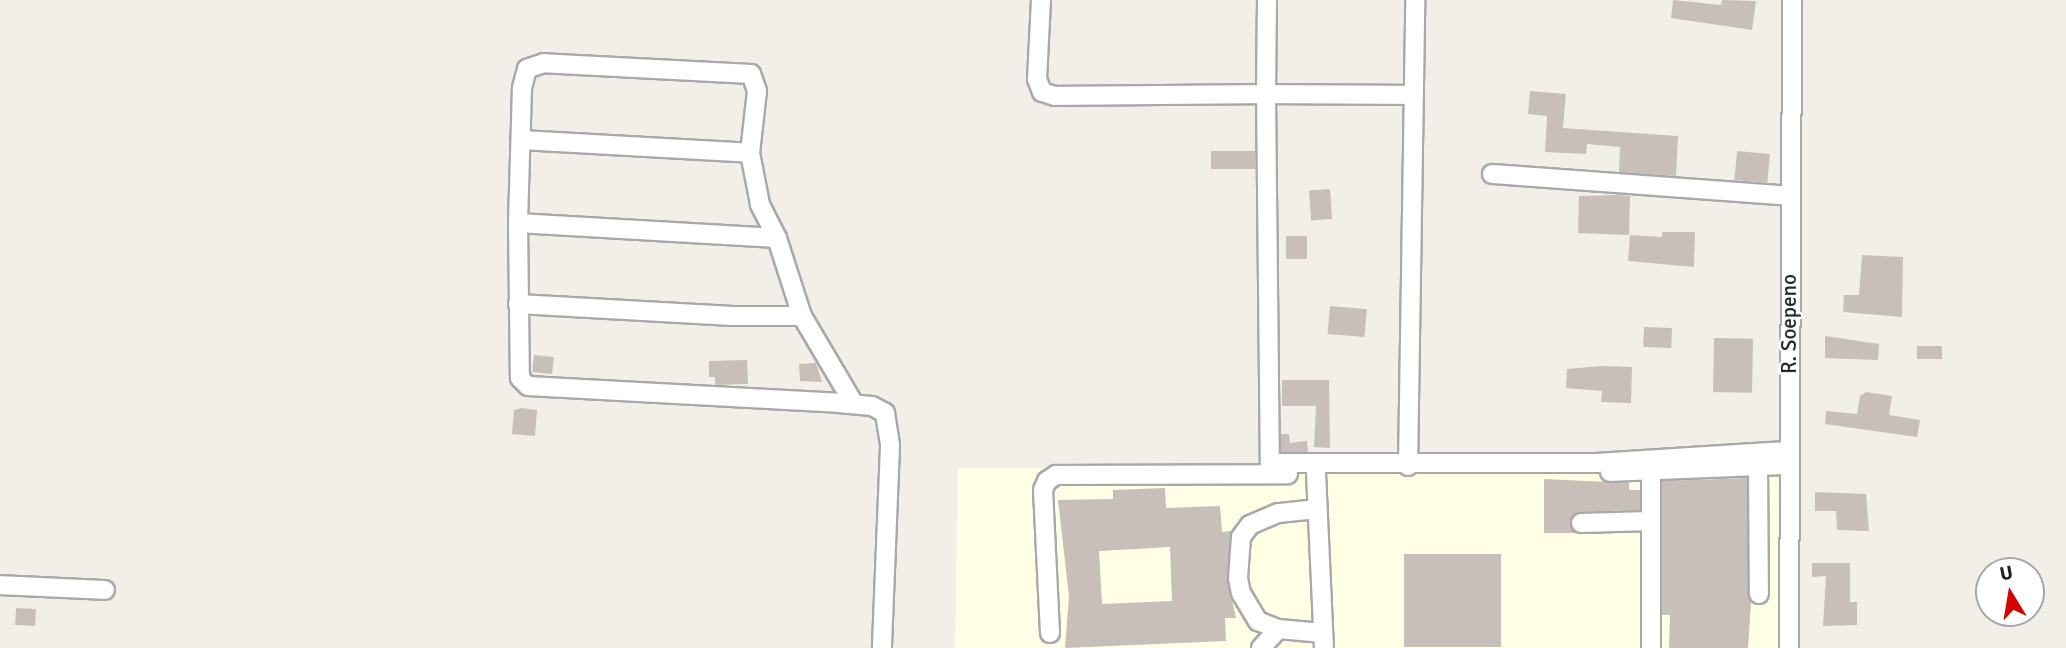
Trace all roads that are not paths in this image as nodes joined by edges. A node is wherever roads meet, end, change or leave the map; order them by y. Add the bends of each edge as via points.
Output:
1 (1041, 0) edge
2 (1268, 0) edge
3 (1415, 0) edge
4 (1792, 0) edge
5 (1266, 94) junction
6 (1414, 95) junction
7 (520, 140) junction
8 (750, 153) junction
9 (1492, 174) dead end
10 (1790, 196) junction
11 (519, 223) junction
12 (777, 238) junction
13 (518, 304) junction
14 (802, 316) junction
15 (854, 404) junction
16 (1788, 458) junction
17 (1758, 465) junction
18 (1408, 466) junction
19 (1651, 469) junction
20 (1316, 473) junction
21 (1317, 509) junction
22 (1651, 521) junction
23 (1581, 523) dead end
24 (0, 585) edge
25 (105, 590) dead end
26 (1759, 594) dead end
27 (1278, 629) junction
28 (1050, 633) dead end
29 (1324, 641) edge
30 (882, 648) edge
31 (1261, 648) edge
32 (1651, 648) edge
33 (1789, 648) edge

1 - 5 street via 1037,79 1046,94
2 - 5 street
3 - 6 street
4 - 10 street, R. Soepeno
5 - 6 street
5 - 18 street via 1268,460 1275,465
6 - 18 street
7 - 8 street
7 - 8 street via 522,88 527,69 534,64 738,72 751,74 757,91
7 - 11 street
8 - 12 street via 757,195
9 - 10 street
10 - 16 street, R. Soepeno
11 - 12 street
11 - 13 street
12 - 14 street
13 - 14 street
13 - 15 street via 517,367 528,386
14 - 15 street
15 - 30 street via 885,413 890,423
16 - 17 street
16 - 18 street
16 - 33 street, R. Soepeno
17 - 19 street
17 - 26 street
19 - 20 street
19 - 22 street
20 - 21 street
20 - 28 street via 1056,475 1043,490
21 - 27 street via 1263,517 1241,537 1241,593 1258,621
21 - 29 street
22 - 23 street
22 - 32 street
24 - 25 street
27 - 29 street
27 - 31 street

